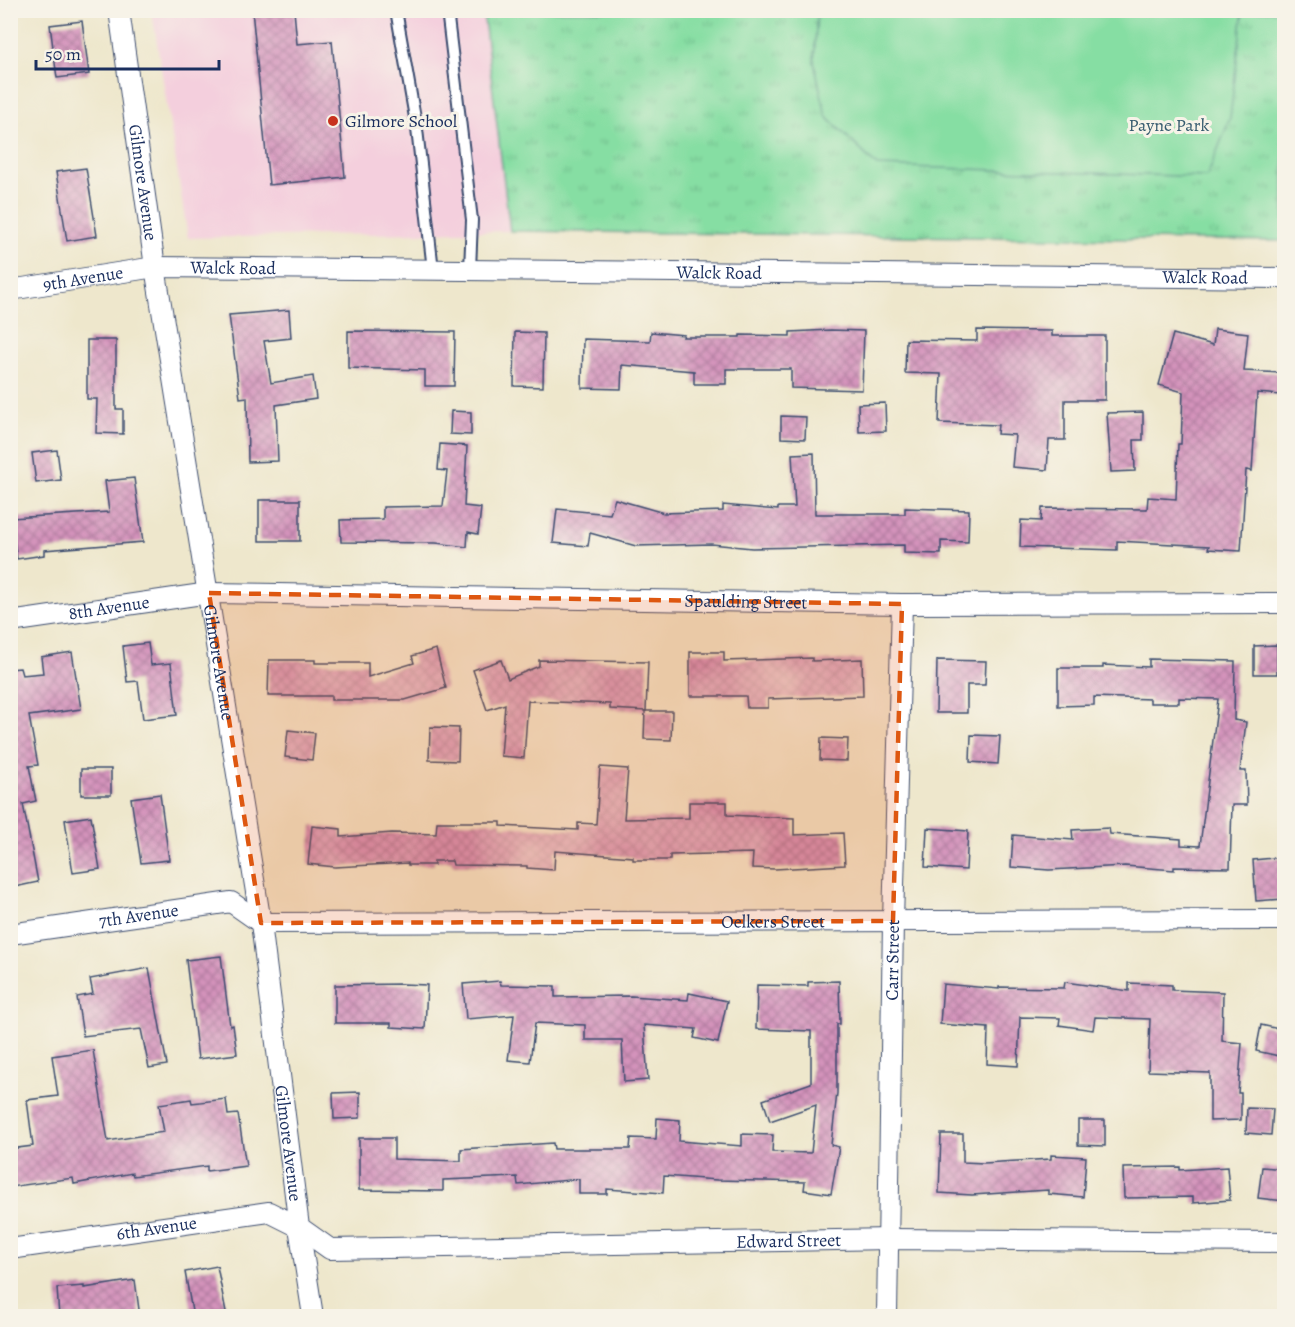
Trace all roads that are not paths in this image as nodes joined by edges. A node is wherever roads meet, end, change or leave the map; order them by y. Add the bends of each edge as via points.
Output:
1 (118, 10) edge
2 (396, 10) edge
3 (447, 10) edge
4 (155, 267) junction
5 (433, 270) junction
6 (470, 270) junction
7 (1284, 278) edge
8 (10, 290) edge
9 (209, 593) junction
10 (1284, 603) edge
11 (902, 604) junction
12 (10, 622) edge
13 (1284, 920) edge
14 (893, 921) junction
15 (261, 923) junction
16 (10, 934) edge
17 (299, 1227) junction
18 (890, 1239) junction
19 (1284, 1242) edge
20 (10, 1250) edge
21 (313, 1317) edge
22 (887, 1317) edge

1 - 4 street, Gilmore Avenue
2 - 5 lane via 417,129
3 - 6 lane via 472,220
4 - 5 street, Walck Road
4 - 8 street, 9th Avenue
4 - 9 street, Gilmore Avenue
5 - 6 street, Walck Road
6 - 7 street, Walck Road
9 - 11 street, Spaulding Street
9 - 12 street, 8th Avenue
9 - 15 street, Gilmore Avenue
10 - 11 street, Spaulding Street
11 - 14 street, Carr Street
13 - 14 street, Oelkers Street
14 - 15 street, Oelkers Street
14 - 18 street, Carr Street
15 - 16 street, 7th Avenue via 231,902
15 - 17 street, Gilmore Avenue
17 - 18 street, Edward Street via 330,1249
17 - 20 street, 6th Avenue via 269,1212
17 - 21 street, Gilmore Avenue
18 - 19 street, Edward Street
18 - 22 street, Carr Street

